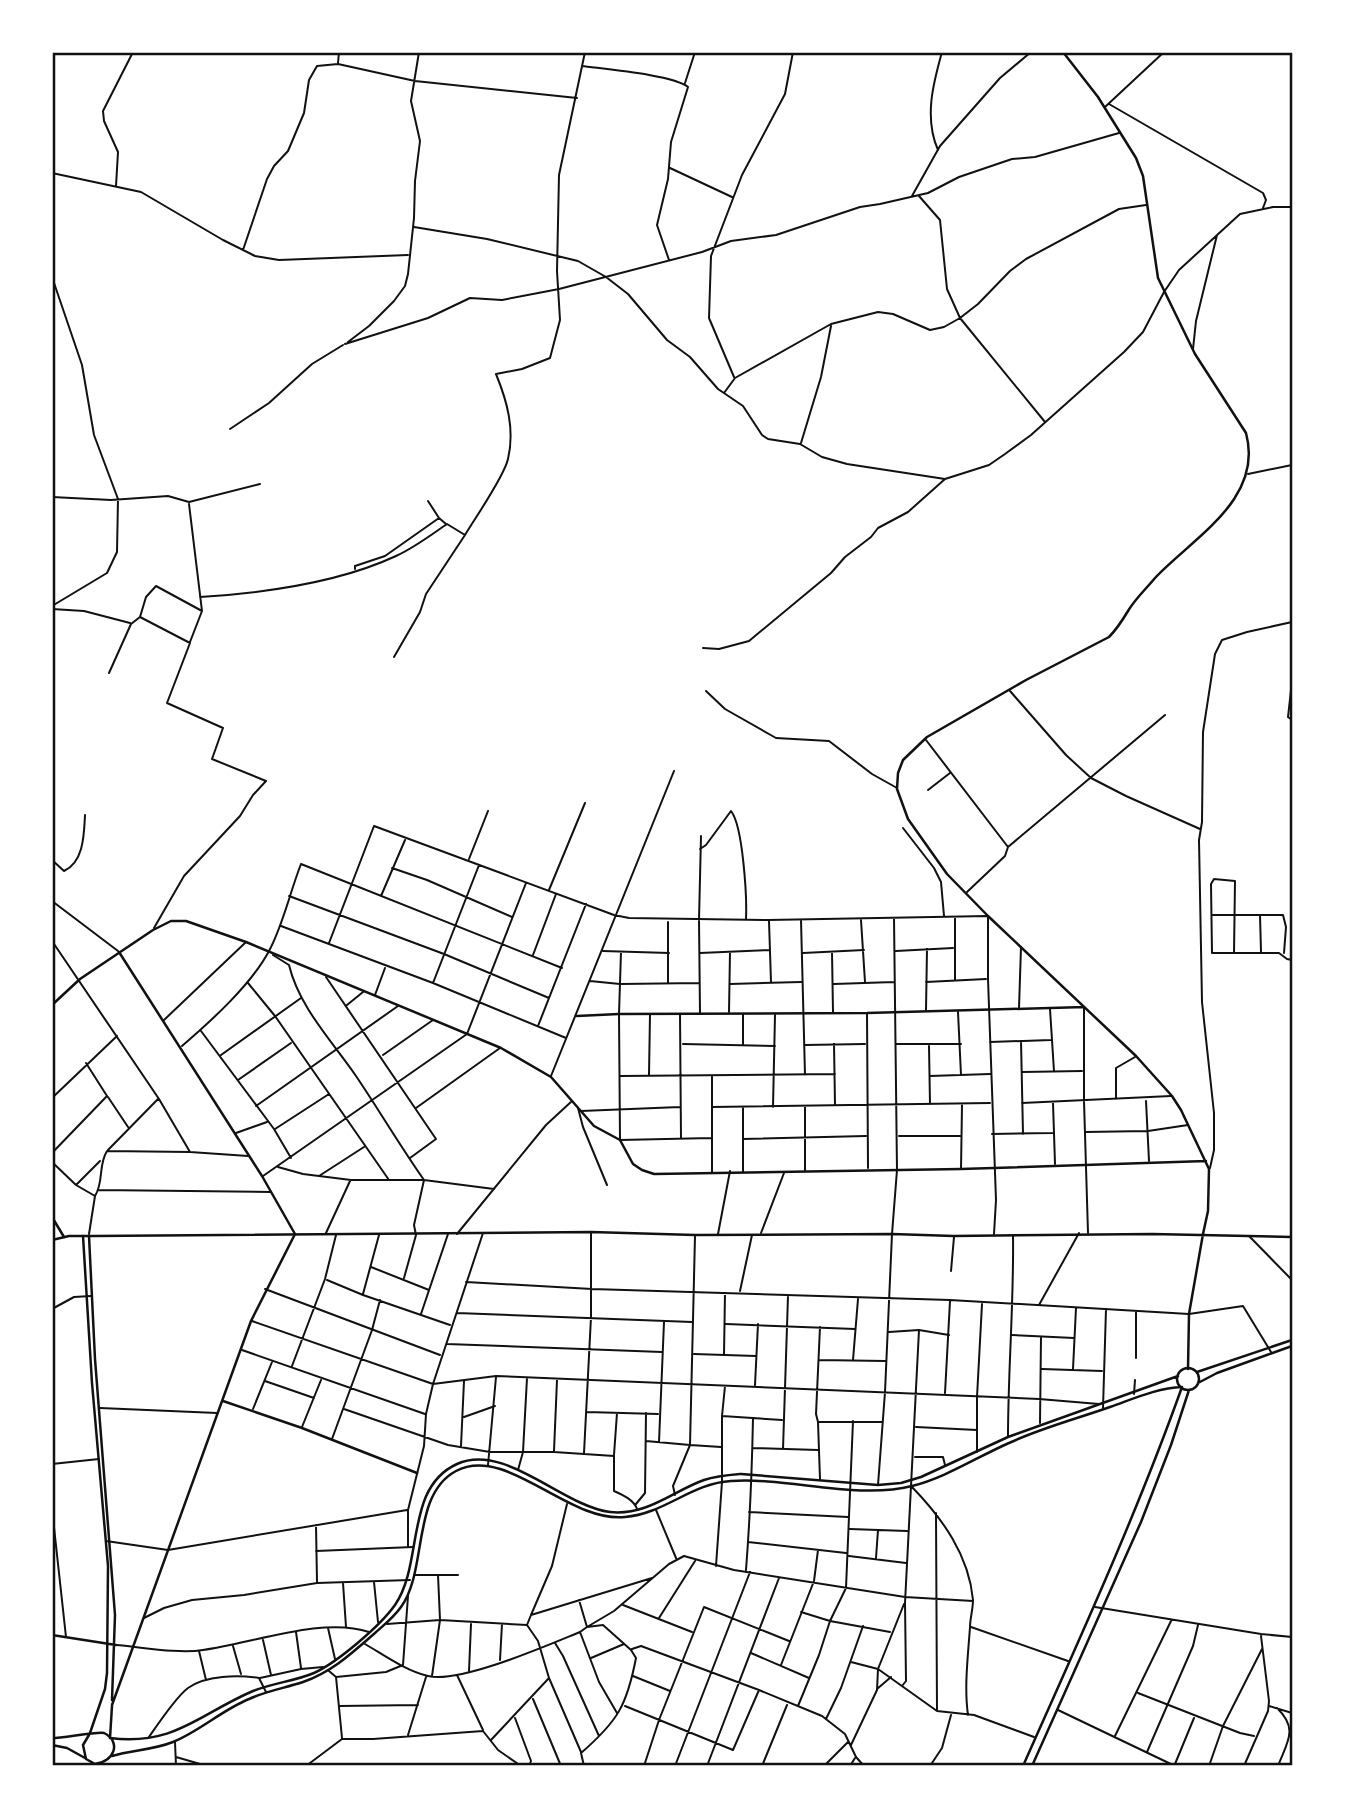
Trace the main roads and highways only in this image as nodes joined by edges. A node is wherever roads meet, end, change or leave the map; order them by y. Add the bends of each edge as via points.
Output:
1 (1063, 52) edge
2 (120, 952) junction
3 (52, 1005) edge
4 (1084, 1007) junction
5 (576, 1016) road end
6 (1206, 1161) junction
7 (52, 1217) edge
8 (295, 1234) junction
9 (1203, 1234) junction
10 (83, 1236) junction
11 (89, 1236) junction
12 (64, 1237) junction
13 (1293, 1237) edge
14 (52, 1240) edge
15 (1293, 1340) edge
16 (1293, 1346) edge
17 (1188, 1368) junction
18 (1197, 1372) junction
19 (1178, 1376) junction
20 (1198, 1383) junction
21 (1182, 1387) junction
22 (1189, 1390) junction
23 (223, 1401) junction
24 (417, 1473) road end
25 (52, 1635) edge
26 (108, 1644) junction
27 (116, 1645) junction
28 (112, 1705) junction
29 (89, 1735) junction
30 (52, 1738) edge
31 (110, 1738) junction
32 (52, 1745) edge
33 (112, 1756) junction
34 (86, 1759) junction
35 (108, 1760) junction
36 (87, 1766) edge
37 (106, 1766) edge
38 (1023, 1766) edge
39 (1032, 1766) edge

1 - 4 main road via 1121,132 1143,176 1158,278 1193,350 1246,433 1248,474 1229,506 1143,592 1109,637 925,739 903,760 897,789 917,833 947,874
2 - 3 main road
2 - 6 main road via 171,921 186,921 433,1019 501,1048 551,1077 593,1126 620,1140 633,1164 654,1174
2 - 8 main road
4 - 5 main road
4 - 6 main road via 1172,1096
6 - 9 main road via 1208,1211
7 - 12 main road
8 - 9 main road
8 - 11 main road
8 - 23 main road via 251,1321
9 - 13 main road
9 - 17 main road via 1189,1314
10 - 11 main road
10 - 12 main road
10 - 26 main road via 106,1541
11 - 27 main road
12 - 14 main road
15 - 18 main road
16 - 20 main road
17 - 18 main road
17 - 19 main road
18 - 20 main road
19 - 21 main road
19 - 31 main road via 1008,1437 911,1480 878,1485 721,1475 653,1506 610,1512 489,1459 460,1462 438,1477 426,1494 406,1579 394,1606 336,1660 306,1676 264,1687 173,1733
20 - 22 main road
21 - 22 main road
21 - 33 main road via 1163,1389 1012,1441 924,1482 885,1490 722,1482 656,1510 606,1517 587,1513 488,1465 454,1472 432,1498 408,1595 364,1644 329,1671 243,1701 175,1741
21 - 38 main road via 1154,1466
22 - 39 main road via 1141,1522
23 - 24 main road
23 - 28 main road
25 - 26 main road
26 - 27 main road
26 - 29 main road via 105,1689
27 - 28 main road
28 - 31 main road
29 - 30 main road
29 - 31 main road via 100,1732
29 - 34 main road via 83,1745
31 - 33 main road
32 - 34 main road
33 - 35 main road
34 - 35 main road via 95,1763
34 - 36 main road
35 - 37 main road

